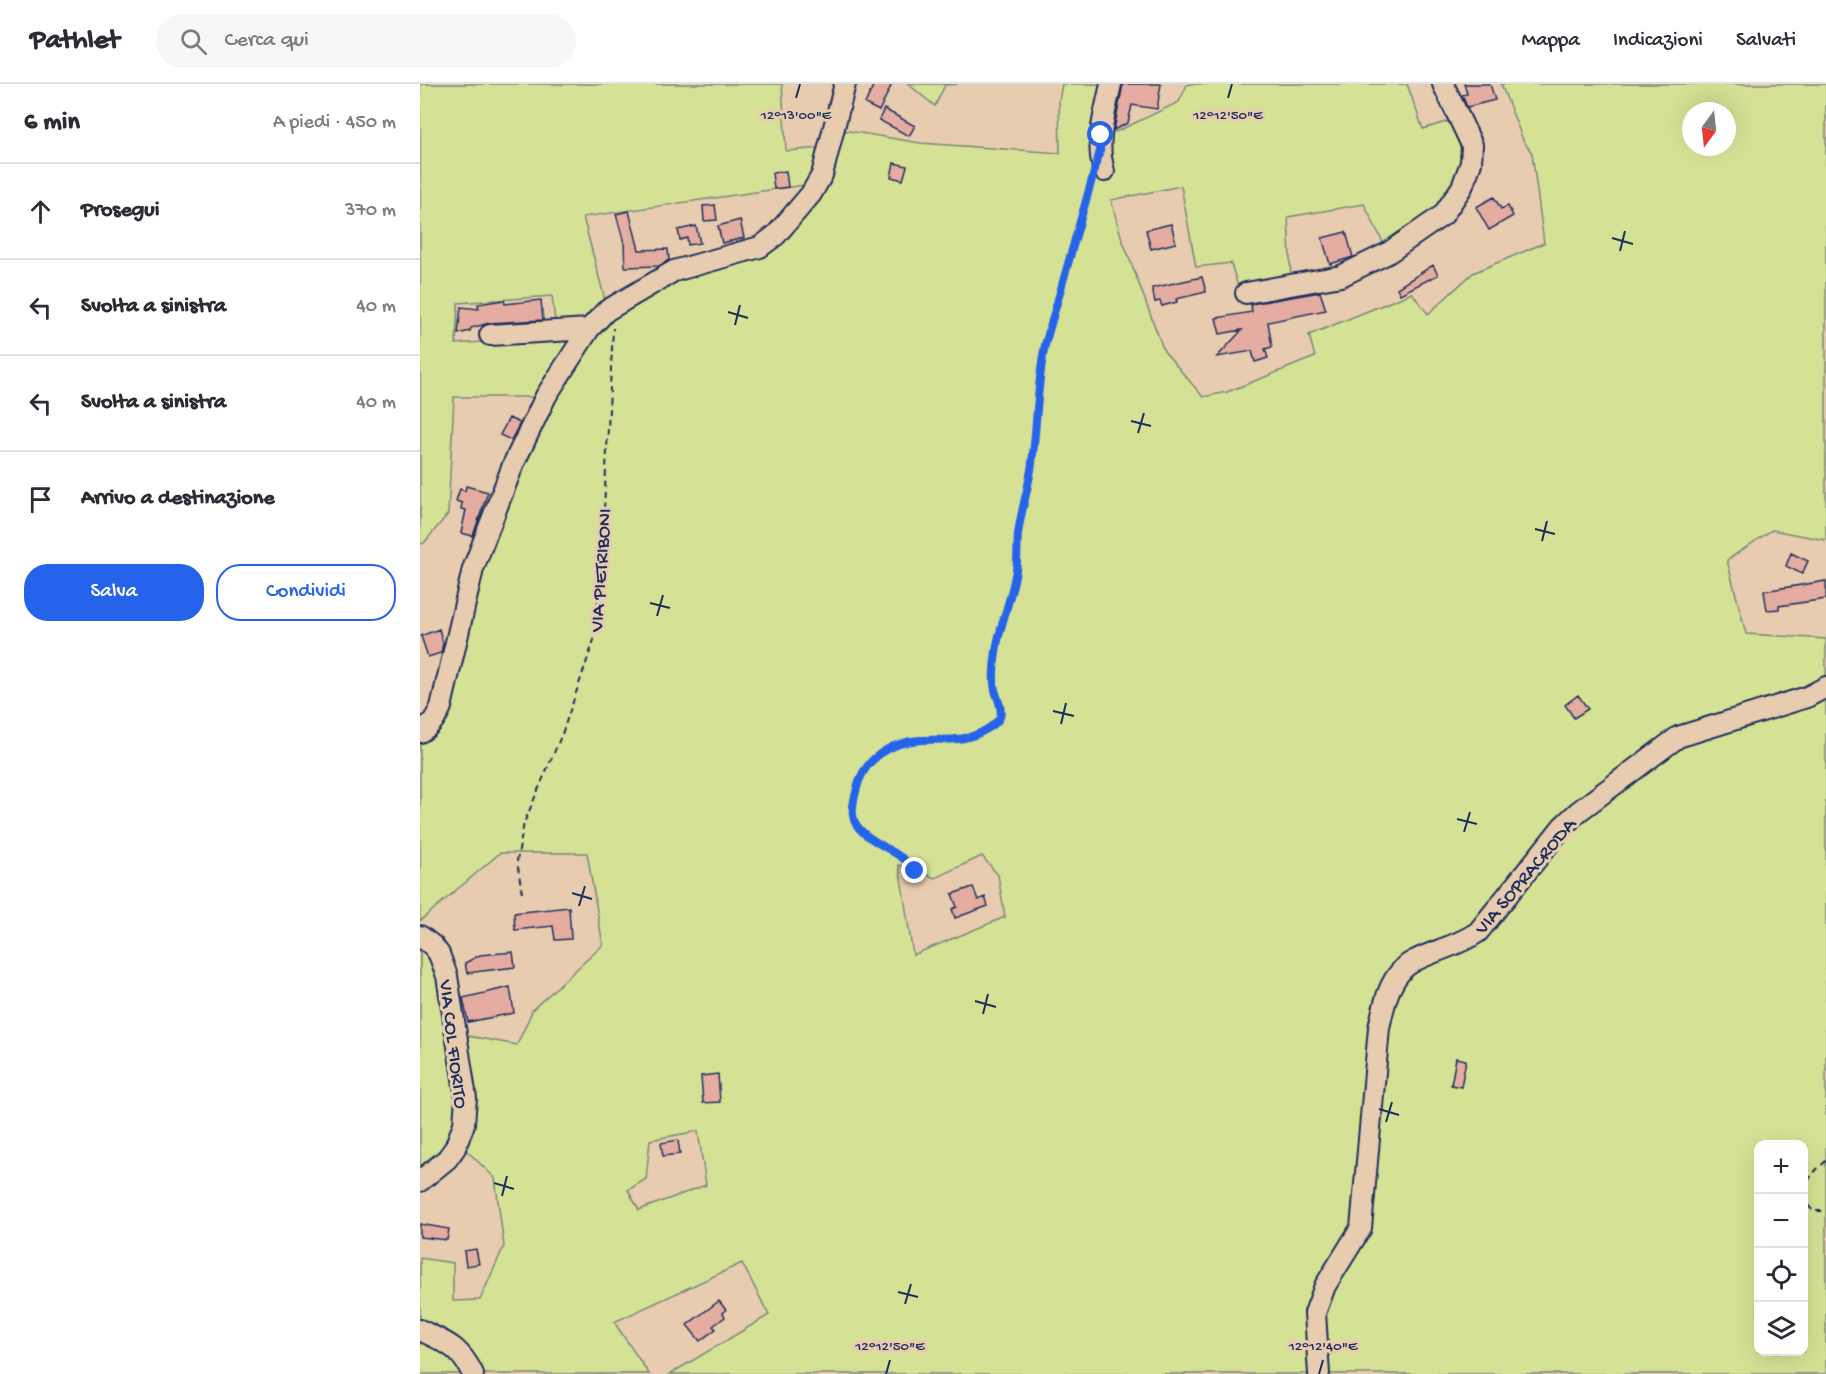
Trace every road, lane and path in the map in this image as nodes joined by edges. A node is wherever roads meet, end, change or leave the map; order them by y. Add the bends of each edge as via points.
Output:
1 (845, 84) edge
2 (1111, 84) edge
3 (1443, 84) edge
4 (1100, 151) junction
5 (1104, 171) dead end
6 (1246, 293) dead end
7 (615, 306) junction
8 (589, 329) junction
9 (490, 335) dead end
10 (1826, 687) edge
11 (420, 732) edge
12 (915, 871) dead end
13 (522, 893) dead end
14 (420, 936) edge
15 (1826, 1161) edge
16 (420, 1181) edge
17 (1826, 1211) edge
18 (420, 1330) edge
19 (473, 1374) edge
20 (1319, 1374) edge

1 - 7 street via 822,175 776,235 760,247 674,271
2 - 4 street
3 - 6 street via 1472,145 1471,163 1462,187 1443,214 1388,253 1341,276
4 - 5 street
4 - 12 path via 1041,366 1016,569 995,667 994,687 1000,716 976,736 953,741 904,742 887,748 861,773 856,790 855,822 864,834 906,860
7 - 8 street
7 - 13 path, VIA PIETRIBONI via 594,640 562,734 524,823 517,861
8 - 9 street
8 - 11 street via 546,396 513,465 473,569 441,706 436,718
10 - 20 street, VIA SOPRACRODA via 1807,697 1678,737 1563,826 1478,932 1466,941 1413,961 1400,972 1383,1007 1361,1228 1325,1286 1315,1313
14 - 16 street, VIA COL FIORITO via 439,954 447,976 465,1111 455,1148
15 - 17 path via 1804,1191 1806,1204 1813,1211
18 - 19 street via 459,1352

